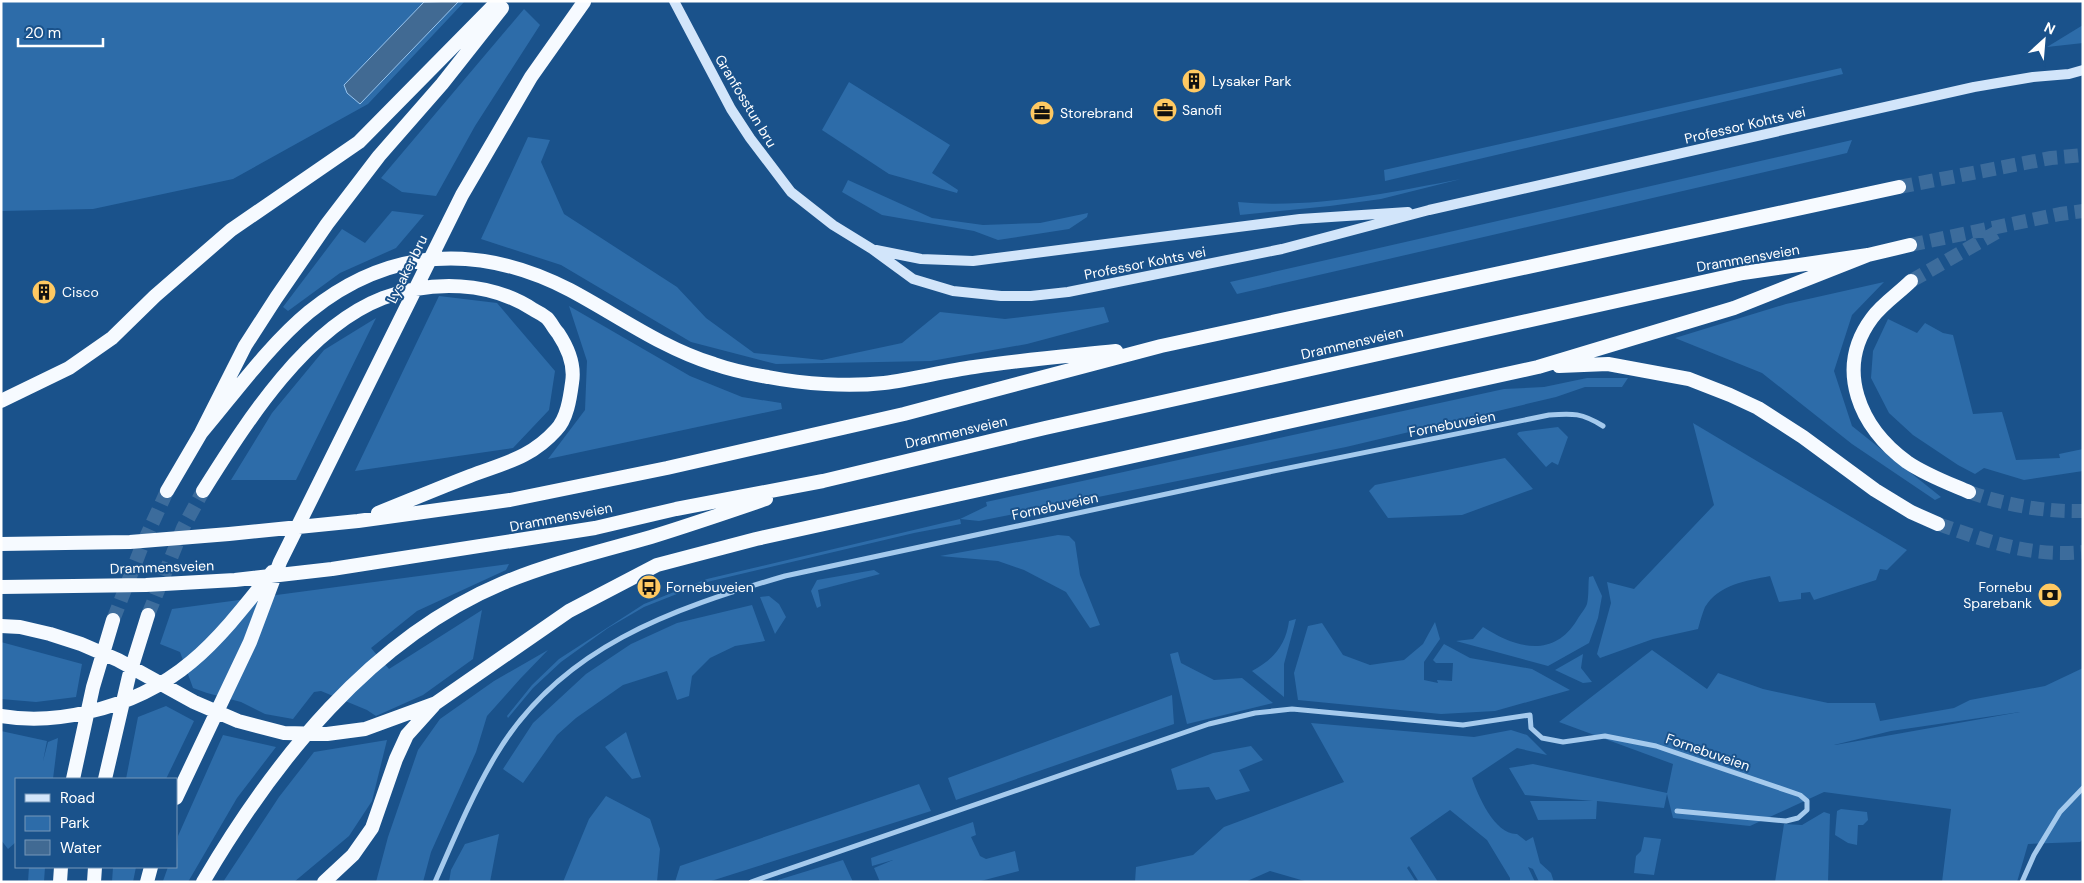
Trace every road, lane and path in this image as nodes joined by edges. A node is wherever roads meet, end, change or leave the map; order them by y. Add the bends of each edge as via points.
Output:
1 (498, 1) edge
2 (507, 1) edge
3 (674, 1) edge
4 (584, 2) edge
5 (2083, 70) edge
6 (2069, 74) junction
7 (2083, 79) edge
8 (1899, 187) tunnel mouth
9 (807, 207) joint
10 (1429, 210) junction
11 (1910, 245) tunnel mouth
12 (872, 249) junction
13 (1868, 255) junction
14 (1911, 281) tunnel mouth
15 (1161, 346) junction
16 (1538, 367) junction
17 (1, 400) edge
18 (1603, 426) dead end
19 (201, 433) junction
20 (823, 481) junction
21 (167, 491) tunnel mouth
22 (203, 491) tunnel mouth
23 (1969, 492) tunnel mouth
24 (358, 521) junction
25 (1938, 524) tunnel mouth
26 (1, 544) edge
27 (280, 562) junction
28 (1, 587) edge
29 (148, 615) tunnel mouth
30 (113, 620) tunnel mouth
31 (1, 626) edge
32 (436, 703) junction
33 (1, 716) edge
34 (73, 778) edge
35 (106, 778) edge
36 (2083, 788) edge
37 (178, 794) edge
38 (1677, 811) dead end
39 (61, 868) edge
40 (95, 868) edge
41 (152, 868) edge
42 (60, 882) edge
43 (94, 882) edge
44 (147, 882) edge
45 (203, 882) edge
46 (324, 882) edge
47 (436, 882) edge
48 (750, 882) edge
49 (2022, 882) edge

1 - 17 highway via 359,142 231,230 112,338 69,368
2 - 19 highway via 327,224 245,346
3 - 9 main road, Granfosstun bru via 706,64 750,138 791,192
4 - 27 highway, Lysaker bru via 531,76 462,195
5 - 6 main road, Professor Kohts vei
6 - 7 main road, Professor Kohts vei
6 - 10 main road, Professor Kohts vei via 1974,87
8 - 15 highway, Drammensveien
9 - 12 main road, Professor Kohts vei
10 - 12 main road, Professor Kohts vei via 1300,219 973,261 921,259
10 - 12 main road, Professor Kohts vei via 1282,249 1068,292 1031,296 953,291 913,279
11 - 13 highway, Drammensveien
13 - 16 highway via 1734,308
13 - 20 highway, Drammensveien via 1742,274 1666,290
14 - 23 highway via 1873,317 1858,342 1852,372 1860,403 1878,435 1908,462
15 - 19 highway via 972,367 882,383 812,384 713,364 666,344 560,286 493,262 454,257 407,263 371,274 334,293 273,348
15 - 24 highway, Drammensveien via 904,414 667,468 510,500
16 - 25 highway via 1608,364 1689,379 1730,395 1758,408 1803,437 1875,490
16 - 32 highway via 756,539 657,565 569,611
18 - 47 street, Fornebuveien via 1589,417 1549,415 785,576 677,611 623,636 577,665 547,689 497,753 474,795
19 - 21 highway
20 - 28 highway, Drammensveien via 594,528 332,569 235,580 146,585
20 - 45 highway via 548,566 503,583 457,606 406,638 330,709 253,802
22 - 24 highway via 237,436 319,339 350,316 382,299 410,290 454,286 488,289 520,300 547,318 565,344 574,372 569,402 558,428 540,447 515,461
24 - 26 highway, Drammensveien via 130,542
27 - 33 highway via 229,627 195,661 145,694 112,707 60,718 36,720
27 - 37 highway via 250,642
29 - 35 highway via 129,676
30 - 34 highway via 93,687
31 - 32 highway via 20,627 81,644 118,660 194,702 238,721 284,733 326,734 365,729
32 - 46 highway via 407,735 372,828 353,855
36 - 49 street via 2060,812
38 - 48 street, Fornebuveien via 1786,821 1798,818 1807,810 1807,801 1800,795 1656,746 1605,736 1563,742 1542,738 1531,728 1530,715 1463,725 1292,709 1255,713 1209,724
39 - 42 highway
40 - 43 highway
41 - 44 highway

